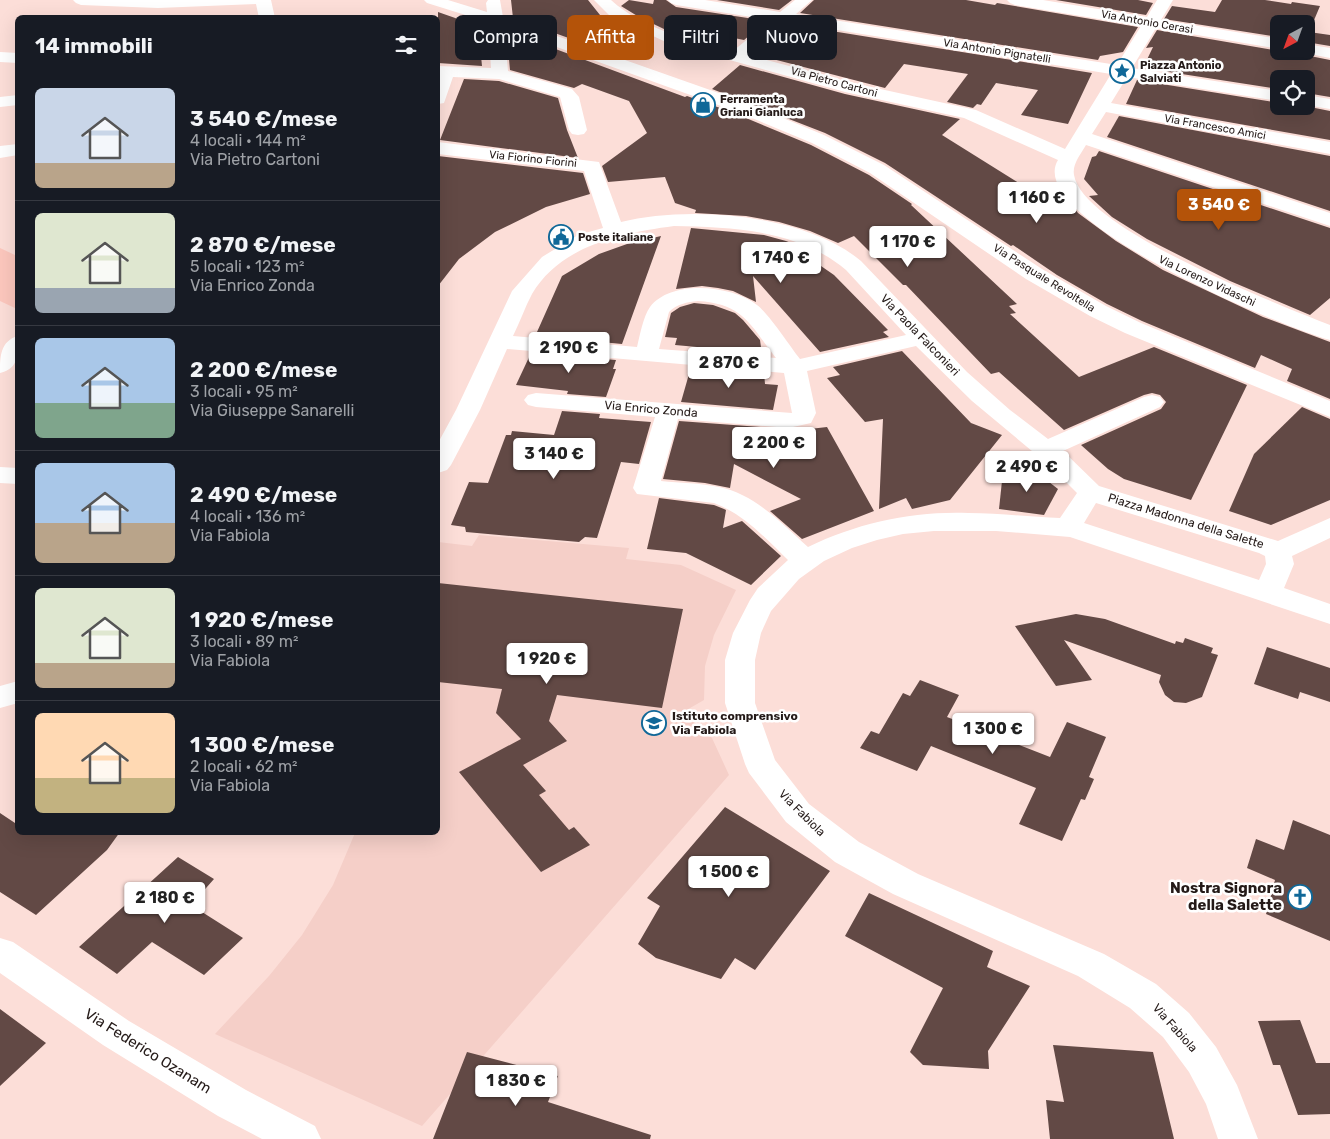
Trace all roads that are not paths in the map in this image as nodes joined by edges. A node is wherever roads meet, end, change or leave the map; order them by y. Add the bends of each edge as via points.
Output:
1 (81, 0) edge
2 (252, 0) edge
3 (263, 0) edge
4 (432, 0) edge
5 (602, 0) edge
6 (676, 0) edge
7 (804, 0) edge
8 (1015, 0) edge
9 (1164, 0) edge
10 (494, 9) edge
11 (266, 15) edge
12 (766, 15) edge
13 (787, 15) edge
14 (1151, 23) junction
15 (837, 26) edge
16 (664, 36) edge
17 (1270, 43) edge
18 (747, 48) edge
19 (1315, 50) edge
20 (1330, 53) edge
21 (0, 56) edge
22 (737, 56) joint
23 (15, 58) edge
24 (442, 71) edge
25 (500, 74) junction
26 (1116, 79) junction
27 (440, 85) edge
28 (1270, 95) edge
29 (15, 100) edge
30 (0, 102) edge
31 (1315, 102) edge
32 (1330, 104) edge
33 (1100, 106) junction
34 (578, 130) dead end
35 (1082, 137) junction
36 (440, 148) edge
37 (1330, 148) edge
38 (15, 150) edge
39 (0, 152) edge
40 (1069, 158) junction
41 (1330, 220) edge
42 (614, 230) junction
43 (1330, 333) edge
44 (921, 338) junction
45 (501, 342) junction
46 (15, 348) edge
47 (646, 353) junction
48 (0, 366) edge
49 (794, 367) junction
50 (536, 400) dead end
51 (1152, 402) dead end
52 (669, 410) junction
53 (1330, 410) edge
54 (1046, 449) junction
55 (440, 462) edge
56 (0, 475) edge
57 (15, 476) edge
58 (1090, 492) junction
59 (1330, 527) edge
60 (1068, 528) junction
61 (1278, 552) junction
62 (806, 561) junction
63 (1268, 593) junction
64 (1330, 614) edge
65 (15, 693) edge
66 (0, 696) edge
67 (0, 953) edge
68 (301, 1139) edge
69 (1238, 1139) edge

1 - 2 street via 158,4
3 - 11 street
4 - 10 street, Via Pasquale Revoltella
5 - 16 street, Via Pietro Cartoni via 623,17
6 - 12 street, Via Antonio Pignatelli
7 - 13 street
8 - 14 street, Via Antonio Cerasi
9 - 14 street
10 - 25 street
10 - 53 street, Via Pasquale Revoltella via 818,139 877,169 1034,274 1098,312
14 - 17 street, Via Antonio Cerasi
14 - 26 street
15 - 26 street, Via Antonio Pignatelli via 1082,65
18 - 22 street
19 - 20 street
21 - 23 street
22 - 40 street, Via Pietro Cartoni via 851,88 970,114
24 - 25 street
24 - 27 street
25 - 34 street via 566,93 570,97
26 - 28 street via 1164,78
26 - 33 street, Via Lorenzo Vidaschi
29 - 30 street
31 - 32 street
33 - 35 street, Via Lorenzo Vidaschi
33 - 37 street, Via Francesco Amici
35 - 40 street, Via Lorenzo Vidaschi
35 - 41 street
36 - 42 street, Via Fiorino Fiorini via 592,166
38 - 39 street
40 - 43 street, Via Lorenzo Vidaschi via 1064,166 1064,176 1073,194 1130,241 1209,284
42 - 44 street, Via Paola Falconieri via 662,222 709,221 766,227 805,239 851,263
42 - 45 street, Via Paola Falconieri via 563,251 543,266 523,291
44 - 49 street
44 - 54 street, Via Paola Falconieri via 1000,414
45 - 47 street
45 - 55 street, Via Paola Falconieri via 460,428
46 - 48 street
47 - 49 street
47 - 49 street via 659,310 666,303 686,296 715,295 750,310
49 - 52 street, Via Enrico Zonda via 804,413 802,418 777,420
50 - 52 street, Via Enrico Zonda
51 - 54 street
52 - 62 street via 646,488 730,498
54 - 58 street, Via Paola Falconieri
56 - 57 street
58 - 60 street
58 - 61 street, Piazza Madonna della Salette
59 - 61 street
60 - 62 street, Via Fabiola via 968,520 916,523 862,535
60 - 63 street
61 - 63 street, Piazza Madonna della Salette via 1280,564
62 - 69 street, Via Fabiola via 786,576 762,602 751,620 741,656 739,696 742,714 751,747 773,783 825,836 860,860 916,889 1064,952 1114,977 1152,1002 1180,1030 1209,1070 1225,1099
63 - 64 street
65 - 66 street
67 - 68 street, Via Federico Ozanam via 116,1033 232,1103

